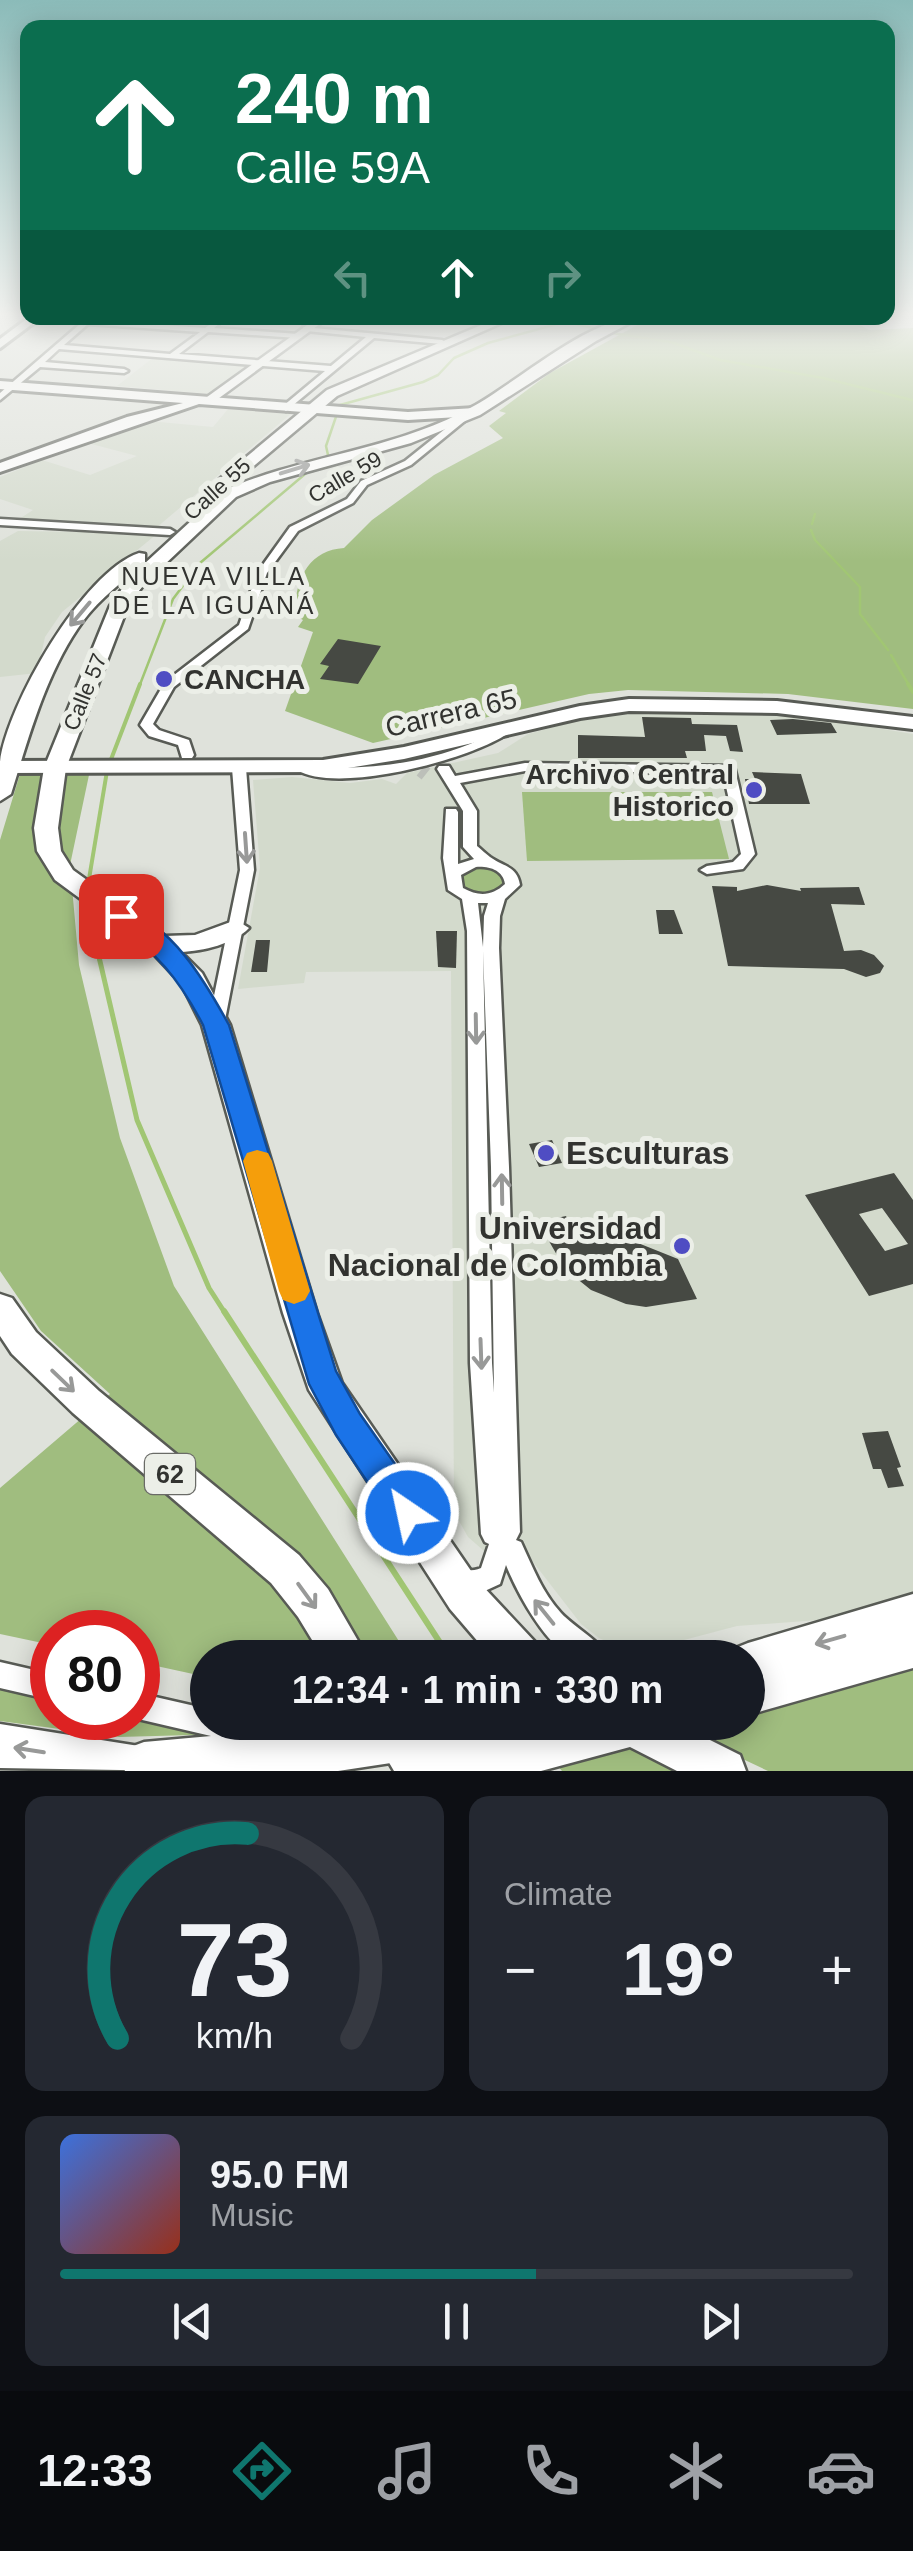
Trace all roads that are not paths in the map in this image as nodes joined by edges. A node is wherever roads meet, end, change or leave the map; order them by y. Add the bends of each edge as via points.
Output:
1 (125, 396) edge
2 (217, 396) edge
3 (301, 396) edge
4 (332, 396) edge
5 (500, 396) edge
6 (211, 400) junction
7 (176, 403) junction
8 (256, 406) junction
9 (286, 408) junction
10 (315, 409) junction
11 (472, 413) junction
12 (436, 438) junction
13 (406, 440) junction
14 (0, 468) edge
15 (230, 491) junction
16 (0, 522) edge
17 (170, 532) junction
18 (913, 712) edge
19 (913, 722) edge
20 (505, 730) junction
21 (453, 752) junction
22 (7, 754) edge
23 (69, 762) junction
24 (186, 762) junction
25 (240, 762) junction
26 (394, 765) junction
27 (290, 768) junction
28 (421, 770) tunnel mouth
29 (446, 772) junction
30 (490, 774) junction
31 (0, 794) edge
32 (467, 805) junction
33 (452, 812) dead end
34 (488, 862) junction
35 (706, 870) dead end
36 (454, 873) junction
37 (498, 897) junction
38 (470, 898) junction
39 (236, 928) junction
40 (160, 944) junction
41 (216, 1025) junction
42 (0, 1308) edge
43 (503, 1542) junction
44 (449, 1572) junction
45 (913, 1615) edge
46 (334, 1640) edge
47 (505, 1640) edge
48 (570, 1640) edge
49 (913, 1647) edge
50 (765, 1659) edge
51 (0, 1675) edge
52 (30, 1682) edge
53 (765, 1689) edge
54 (160, 1711) edge
55 (190, 1718) edge
56 (311, 1740) edge
57 (399, 1740) edge
58 (506, 1740) edge
59 (665, 1740) edge
60 (0, 1746) edge
61 (142, 1768) edge
62 (724, 1771) edge

1 - 7 main road
2 - 6 street
3 - 9 street
4 - 10 main road, Calle 55
5 - 11 main road, Calle 57
6 - 7 main road
6 - 8 main road
7 - 8 main road
7 - 14 main road
8 - 9 main road
9 - 10 main road
10 - 11 main road
10 - 15 main road, Calle 55
11 - 12 street, Calle 59
11 - 13 main road, Calle 57
12 - 13 main road
12 - 24 street, Calle 59 via 408,463 362,485 350,501 294,529 262,573 244,627 169,685 146,725 184,742
15 -> 13 main road, Calle 57
15 - 17 main road, Calle 55
15 - 23 main road, Calle 57 via 126,594
16 - 17 street
17 -> 22 main road, Calle 55 via 74,620
18 - 25 main road, Carrera 65 via 810,698 613,697 370,747
19 - 20 main road, Carrera 65 via 794,708 629,705
20 - 21 street
20 - 27 main road, Carrera 65 via 377,758
21 - 26 street
21 - 29 street
22 - 23 main road
22 - 31 main road
23 - 24 main road
23 - 40 main road, Calle 57 via 46,828 49,851 64,875
24 - 25 main road
25 - 27 main road, Carrera 65
25 -> 39 street via 248,862
26 - 27 street via 342,773
26 - 28 street
29 - 30 street
29 - 32 street
30 - 32 street
30 - 35 street via 536,767 728,770 748,854 738,866
32 - 34 street via 470,847
33 - 36 street
34 - 36 street
34 - 37 street via 513,880
36 - 38 street via 454,888
37 - 38 street
43 -> 37 street via 503,1192 491,948
38 -> 43 street via 480,1363
39 - 40 main road via 198,944
39 - 41 street
40 - 41 main road via 192,979
41 - 44 main road via 320,1374
42 -> 46 main road, 62 via 24,1342 86,1402 284,1569
43 - 44 street via 496,1568 484,1581 468,1583
48 -> 43 street via 544,1613
44 - 47 main road
45 -> 50 main road
49 - 53 main road
51 - 52 street
54 - 55 street
56 - 61 main road
57 - 58 main road via 427,1767 453,1750
59 - 62 main road
61 -> 60 main road

